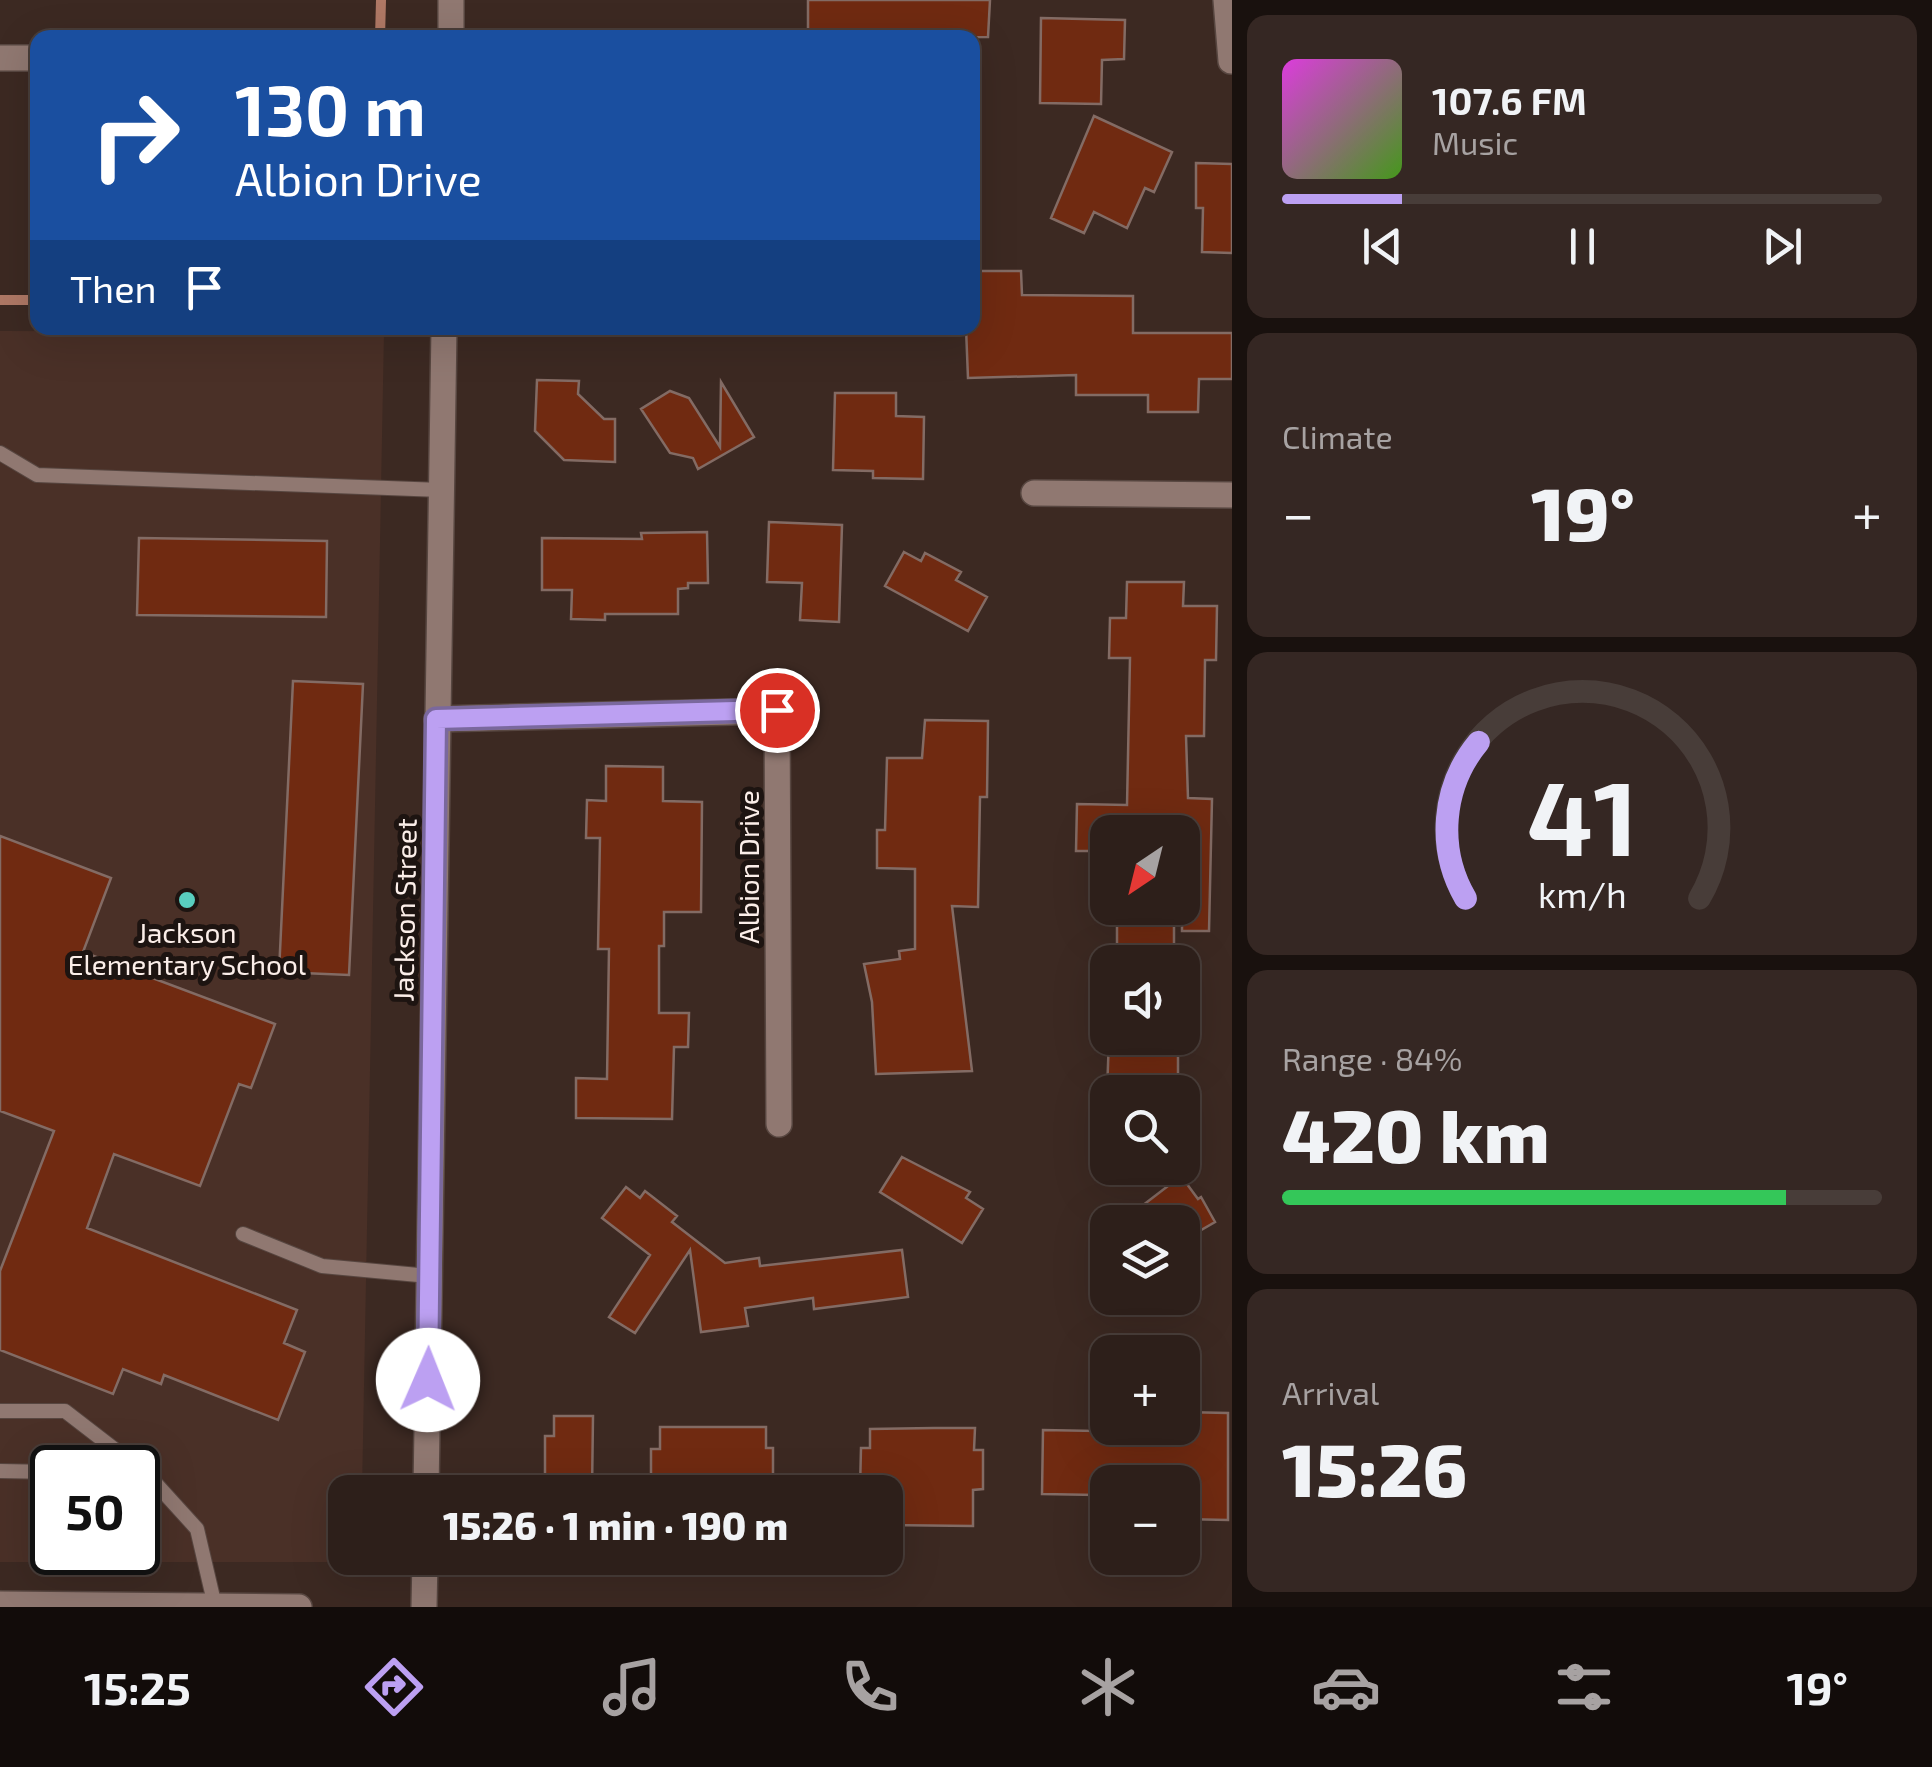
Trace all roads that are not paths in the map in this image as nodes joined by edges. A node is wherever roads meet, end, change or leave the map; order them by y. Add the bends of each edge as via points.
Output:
1 (452, 0) edge
2 (1226, 0) edge
3 (450, 30) edge
4 (0, 58) edge
5 (30, 58) edge
6 (1231, 61) edge
7 (444, 335) edge
8 (0, 453) edge
9 (441, 490) junction
10 (1034, 492) dead end
11 (1232, 494) edge
12 (436, 719) junction
13 (780, 1124) dead end
14 (243, 1234) dead end
15 (429, 1276) junction
16 (0, 1411) edge
17 (106, 1445) edge
18 (0, 1471) edge
19 (30, 1472) edge
20 (426, 1475) edge
21 (160, 1492) edge
22 (425, 1575) edge
23 (0, 1604) edge
24 (31, 1606) edge
25 (215, 1606) edge
26 (298, 1607) edge
27 (424, 1607) edge

1 - 3 street
2 - 6 street
4 - 5 street
7 - 9 street, Jackson Street
8 - 9 lane via 37,475
9 - 12 street, Jackson Street
10 - 11 street
12 - 13 street, Albion Drive via 777,710
12 - 15 street, Jackson Street
14 - 15 lane via 322,1266
15 - 20 street, Jackson Street
16 - 17 lane via 65,1411
18 - 19 lane
21 - 25 lane via 197,1528
22 - 27 street
23 - 24 street
24 - 25 street
25 - 26 street

